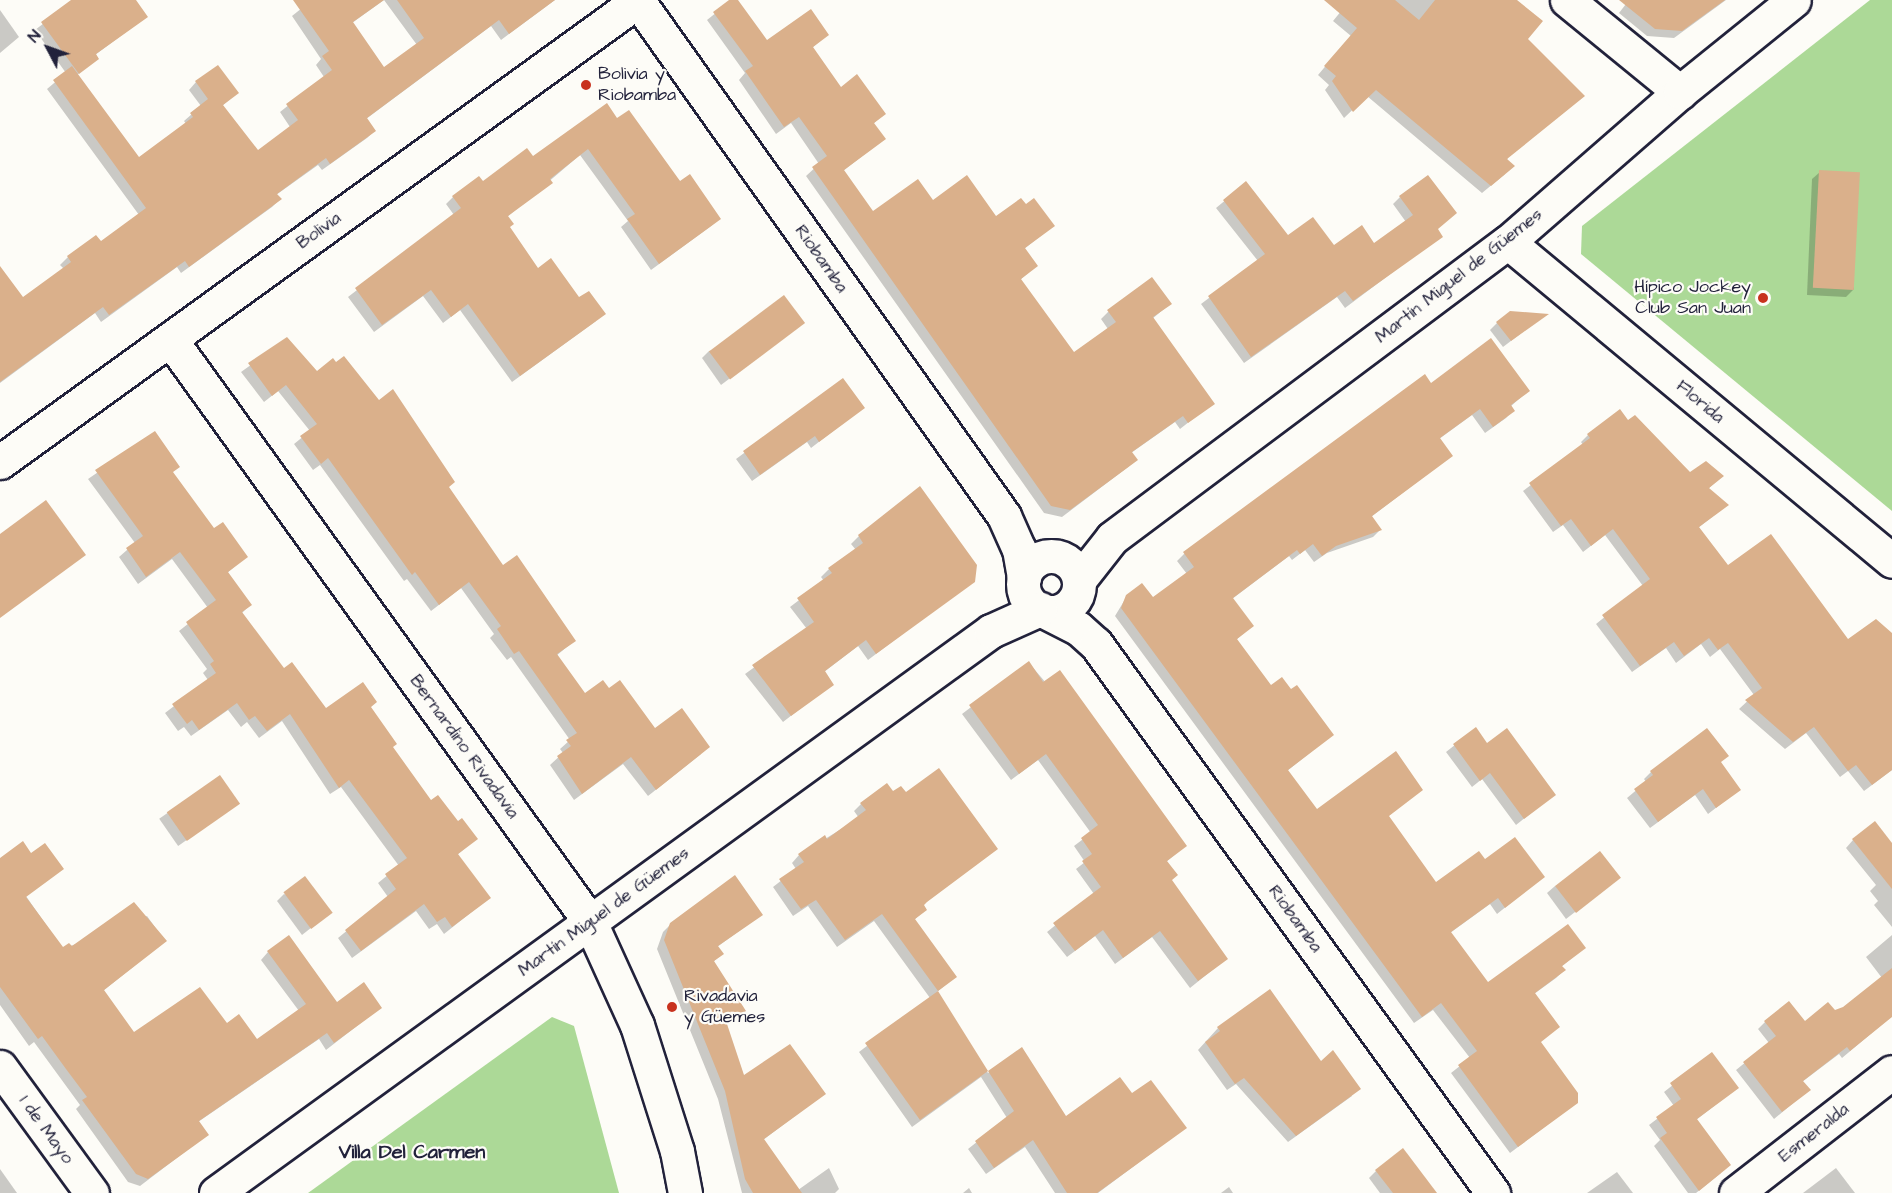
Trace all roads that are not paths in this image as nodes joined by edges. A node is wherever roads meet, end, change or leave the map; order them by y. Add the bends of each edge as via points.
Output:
1 (638, 0) edge
2 (1568, 0) edge
3 (1794, 0) edge
4 (1680, 92) junction
5 (1508, 243) junction
6 (170, 339) junction
7 (0, 462) edge
8 (1004, 516) junction
9 (1892, 561) edge
10 (1068, 571) junction
11 (1033, 597) junction
12 (1096, 644) junction
13 (590, 922) junction
14 (0, 1066) edge
15 (1892, 1072) edge
16 (92, 1193) edge
17 (216, 1193) edge
18 (685, 1193) edge
19 (1493, 1193) edge
20 (1736, 1193) edge

1 - 6 street, Bolivia
1 - 8 street, Riobamba
2 - 4 street
3 - 4 street, Martín Miguel de Güemes
4 - 5 street, Martín Miguel de Güemes
5 - 9 street, Florida
5 - 10 street, Martín Miguel de Güemes
6 - 7 street, Bolivia
6 - 13 street, Bernardino Rivadavia
8 - 10 street, Riobamba
8 - 11 street, Riobamba
10 - 11 street via 1038,560
10 - 11 street via 1070,605
10 - 12 street, Riobamba
11 - 12 street, Riobamba
11 - 13 street, Martín Miguel de Güemes via 992,631
12 - 19 street, Riobamba
13 - 17 street, Martín Miguel de Güemes
13 - 18 street, Bernardino Rivadavia via 613,965 637,1025 677,1151
14 - 16 street, 1 de Mayo
15 - 20 street, Esmeralda

